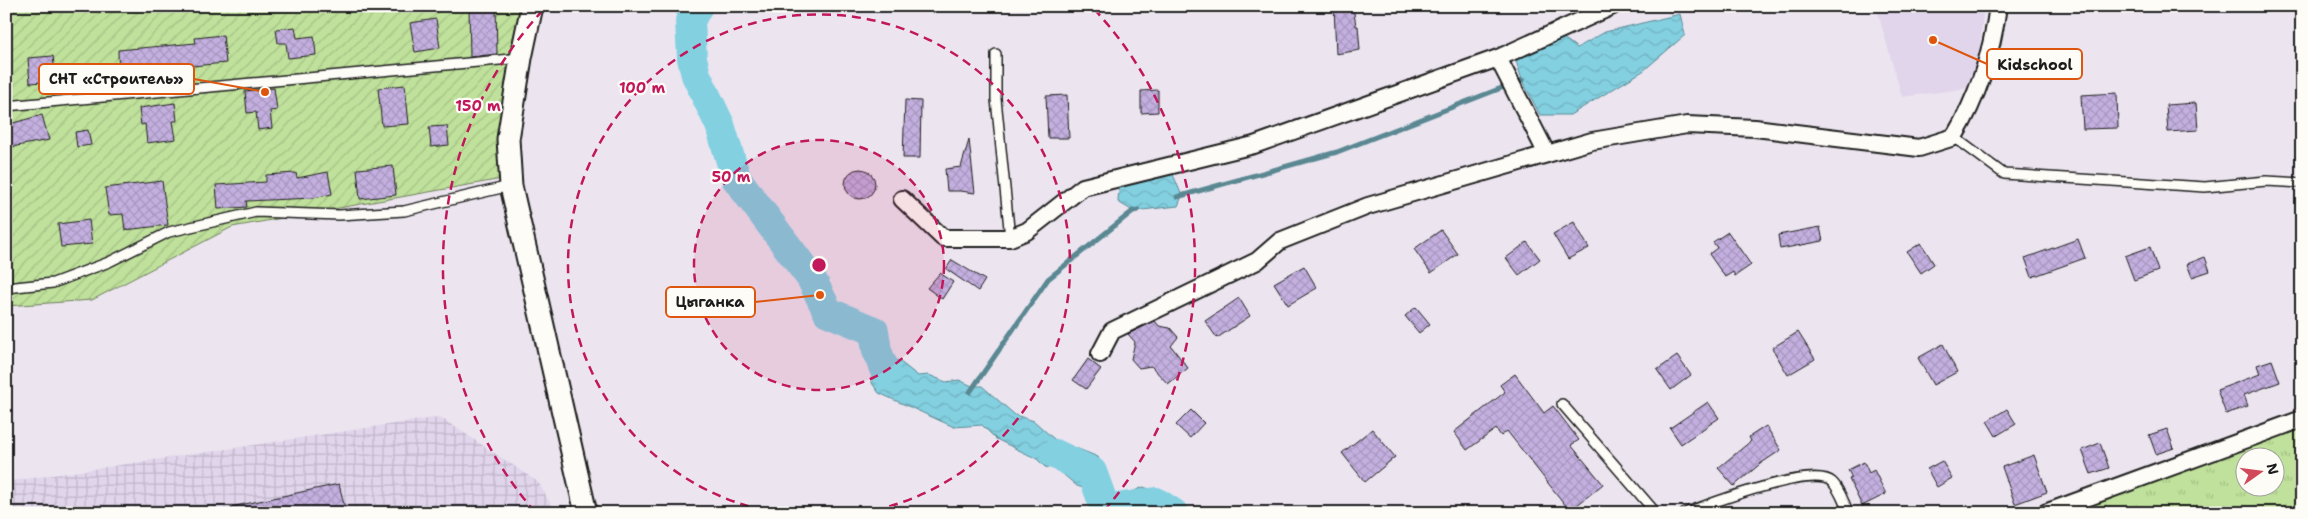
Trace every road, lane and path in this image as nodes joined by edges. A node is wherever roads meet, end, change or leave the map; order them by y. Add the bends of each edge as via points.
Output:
1 (532, 6) edge
2 (1613, 6) edge
3 (1998, 6) edge
4 (996, 54) dead end
5 (520, 58) junction
6 (1498, 58) junction
7 (6, 106) edge
8 (1954, 137) junction
9 (1547, 154) junction
10 (2302, 182) edge
11 (511, 186) junction
12 (902, 199) dead end
13 (1010, 238) junction
14 (6, 288) edge
15 (1100, 354) dead end
16 (1562, 404) dead end
17 (2302, 419) edge
18 (586, 513) edge
19 (1656, 513) edge
20 (1685, 513) edge
21 (1849, 513) edge
22 (2045, 513) edge

1 - 5 street
2 - 6 street
3 - 8 street via 1994,40 1968,114
4 - 13 lane via 996,99
5 - 7 lane
5 - 11 street via 508,139
6 - 9 street
6 - 13 street via 1254,145 1082,187 1027,231
8 - 9 street via 1920,148 1755,128 1686,125 1592,141
8 - 10 lane via 2004,174 2205,187 2266,181
9 - 15 street via 1368,206 1280,241 1257,261 1112,331
11 - 14 lane via 404,211 339,215 256,212 169,232 109,262 53,283
11 - 18 street
12 - 13 street via 943,238
16 - 19 lane
17 - 22 street
20 - 21 lane via 1749,490 1820,476 1832,482

